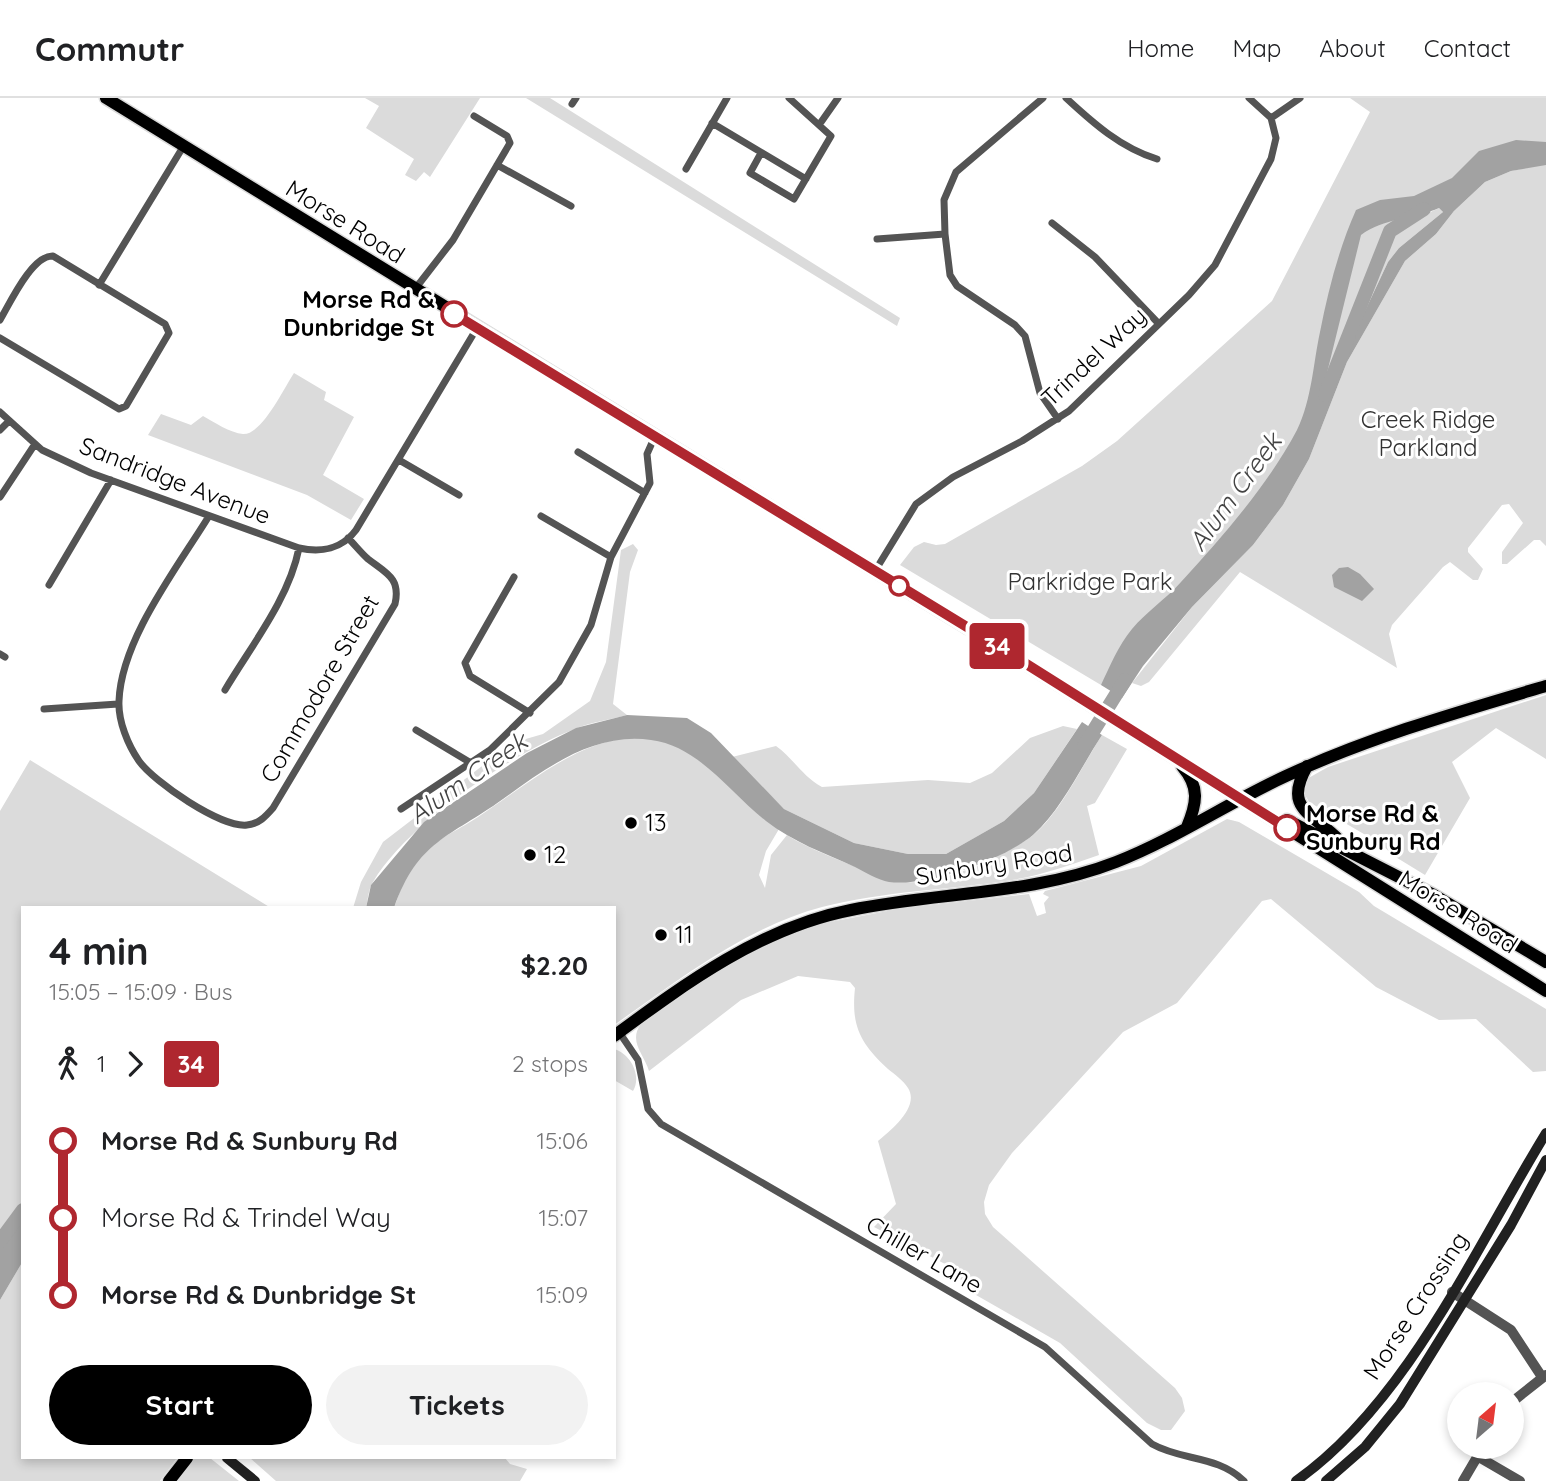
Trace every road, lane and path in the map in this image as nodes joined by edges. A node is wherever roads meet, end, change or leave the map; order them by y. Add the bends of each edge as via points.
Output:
1 (106, 98) edge
2 (727, 98) edge
3 (789, 98) edge
4 (838, 98) edge
5 (1043, 98) edge
6 (1066, 98) edge
7 (1249, 98) edge
8 (1300, 98) edge
9 (474, 116) dead end
10 (1271, 118) junction
11 (712, 123) junction
12 (819, 125) junction
13 (183, 147) junction
14 (761, 153) junction
15 (1157, 159) dead end
16 (497, 165) junction
17 (686, 169) dead end
18 (806, 179) junction
19 (570, 206) dead end
20 (1052, 223) dead end
21 (945, 234) junction
22 (877, 239) dead end
23 (99, 285) junction
24 (415, 290) junction
25 (0, 320) edge
26 (1159, 324) junction
27 (477, 328) junction
28 (0, 338) edge
29 (0, 412) edge
30 (1058, 419) junction
31 (9, 421) junction
32 (0, 430) edge
33 (655, 436) junction
34 (35, 444) junction
35 (578, 452) dead end
36 (399, 460) junction
37 (111, 480) junction
38 (645, 493) junction
39 (459, 495) dead end
40 (0, 497) edge
41 (209, 516) junction
42 (541, 516) dead end
43 (348, 538) junction
44 (299, 548) junction
45 (611, 557) junction
46 (874, 571) junction
47 (514, 577) dead end
48 (49, 584) dead end
49 (1546, 686) edge
50 (225, 690) dead end
51 (118, 704) junction
52 (44, 709) dead end
53 (530, 713) junction
54 (416, 730) dead end
55 (1173, 755) junction
56 (471, 763) junction
57 (1307, 766) junction
58 (1242, 799) junction
59 (401, 809) dead end
60 (1187, 827) junction
61 (1347, 848) junction
62 (1546, 962) edge
63 (1546, 991) edge
64 (617, 1034) edge
65 (1546, 1133) edge
66 (1546, 1160) edge
67 (1452, 1292) junction
68 (1465, 1299) junction
69 (1544, 1376) edge
70 (1524, 1392) edge
71 (186, 1459) edge
72 (228, 1459) edge
73 (1475, 1460) edge
74 (1491, 1460) edge
75 (169, 1481) edge
76 (255, 1481) edge
77 (1244, 1481) edge
78 (1296, 1481) edge
79 (1326, 1481) edge
80 (1463, 1481) edge
81 (1520, 1481) edge

1 - 13 main road, Morse Road
2 - 11 street
3 - 12 street
4 - 12 street
5 - 21 street via 956,172 944,200
6 - 15 street via 1136,153
7 - 10 street
8 - 10 street
9 - 16 street via 510,139
10 - 26 street, Trindel Way via 1276,138 1271,159 1215,265
11 - 14 street
11 - 17 street
12 - 18 street via 831,136
13 - 23 street
13 - 24 main road, Morse Road
14 - 18 street
14 - 18 street via 750,173 794,199
16 - 19 street
16 - 24 street via 453,240
20 - 26 street via 1095,257
21 - 22 street
21 - 30 street via 950,275 957,286 1025,336 1040,393
23 - 25 street via 47,256 33,265
23 - 28 street via 165,324 169,332 126,406 119,409
24 - 27 main road, Morse Road
26 - 30 street, Trindel Way
27 - 33 main road, Morse Road
27 - 36 street
29 - 31 street, Sandridge Avenue
30 - 46 street, Trindel Way via 953,477 916,504
31 - 32 street
31 - 34 street, Sandridge Avenue
33 - 38 street via 647,454 651,476
33 - 46 main road, Morse Road
34 - 37 street, Sandridge Avenue
34 - 40 street
35 - 38 street
36 - 39 street
36 - 43 street
37 - 41 street, Sandridge Avenue
37 - 48 street
38 - 45 street
41 - 44 street, Sandridge Avenue
41 - 51 street via 136,637 123,666
42 - 45 street
43 - 44 street, Sandridge Avenue via 326,550
43 - 51 street, Commodore Street via 394,579 395,604 263,820 249,826 233,825 171,789 140,762 125,733
44 - 50 street via 283,593
45 - 53 street via 584,641 559,682
46 - 55 main road, Morse Road
47 - 53 street via 470,650 466,667 470,676
49 - 57 main road, Sunbury Road via 1385,736
51 - 52 street
53 - 56 street
54 - 56 street
55 - 58 main road, Morse Road
55 - 60 main road via 1192,777 1197,793
56 - 59 street
57 - 58 main road, Sunbury Road
57 - 61 main road via 1295,788 1296,798
58 - 60 main road, Sunbury Road
58 - 61 main road, Morse Road
58 - 63 main road, Morse Road
60 - 64 main road, Sunbury Road via 1116,863 1029,885 815,918 746,947
61 - 62 main road, Morse Road
64 - 77 street, Chiller Lane via 638,1060 648,1109 661,1124 1045,1347 1152,1444 1218,1463
65 - 67 main road, Morse Crossing
66 - 68 main road, Morse Crossing
67 - 68 street
67 - 78 main road, Morse Crossing via 1365,1419
68 - 69 street via 1511,1330
68 - 79 main road, Morse Crossing via 1400,1404 1365,1447
69 - 70 street
71 - 75 main road
72 - 76 main road
73 - 80 street
74 - 81 street

